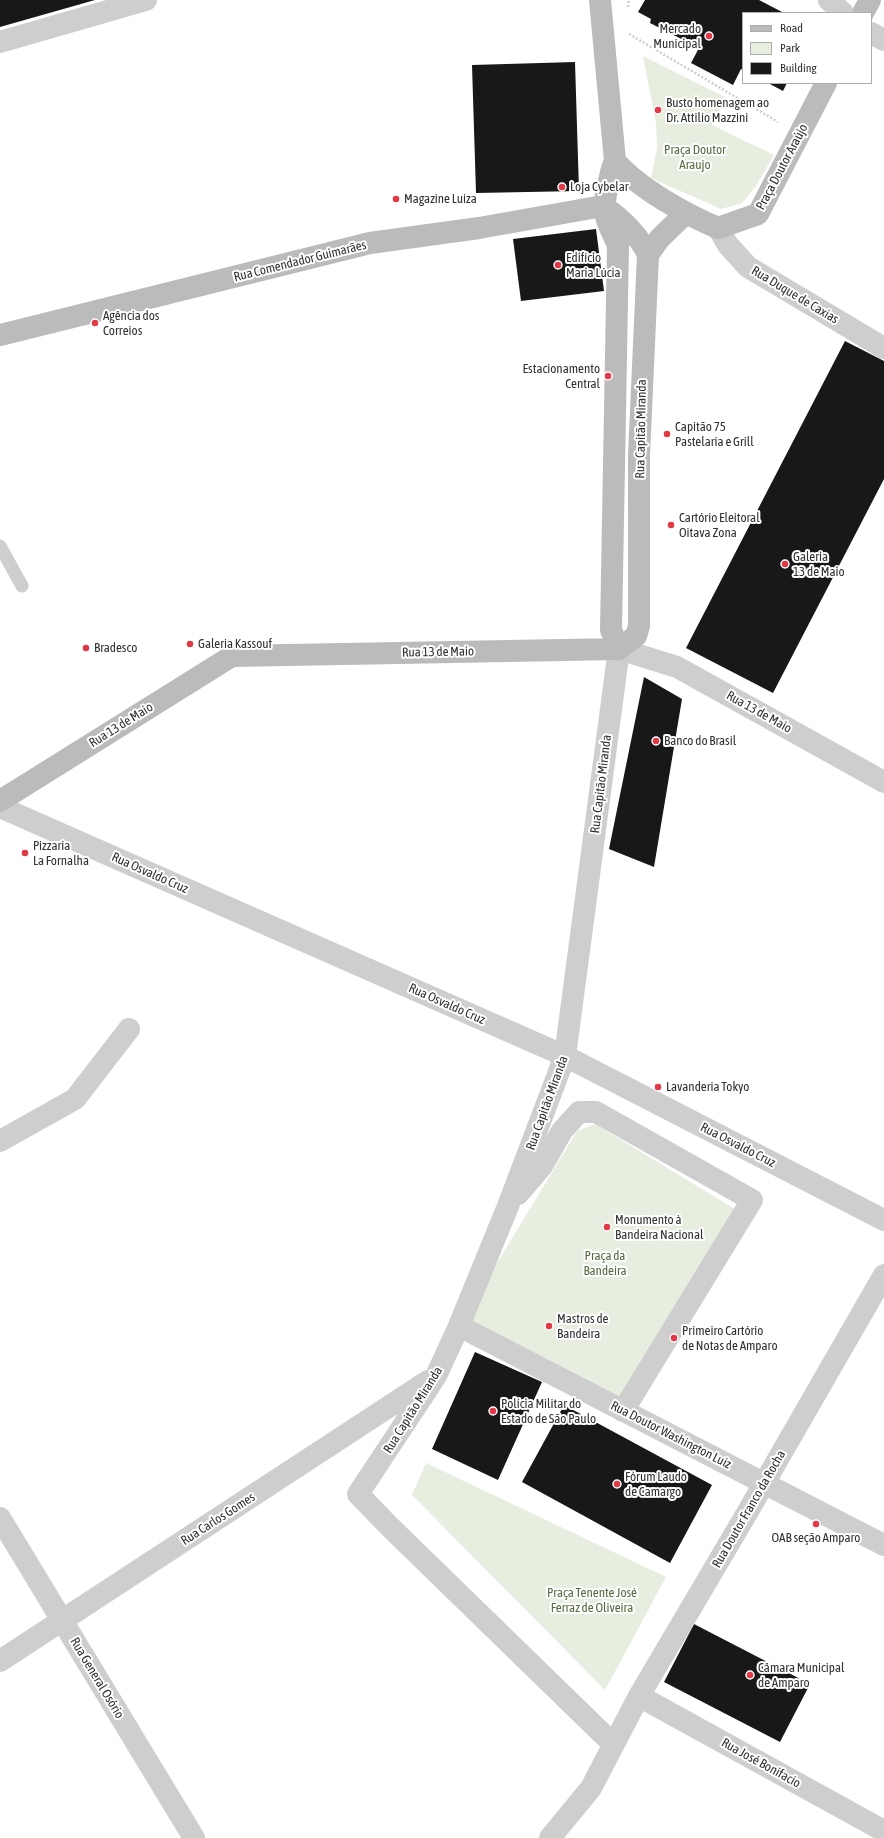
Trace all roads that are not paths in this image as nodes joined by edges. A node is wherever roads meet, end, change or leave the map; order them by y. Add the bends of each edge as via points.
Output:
1 (146, 0) edge
2 (829, 0) edge
3 (870, 0) edge
4 (124, 3) edge
5 (600, 9) edge
6 (842, 12) edge
7 (864, 12) edge
8 (872, 34) edge
9 (884, 40) edge
10 (0, 42) edge
11 (825, 84) edge
12 (615, 161) junction
13 (603, 206) junction
14 (684, 214) junction
15 (718, 228) junction
16 (648, 256) junction
17 (0, 335) edge
18 (884, 348) edge
19 (0, 546) edge
20 (22, 586) dead end
21 (619, 649) junction
22 (884, 782) edge
23 (0, 801) edge
24 (0, 807) edge
25 (129, 1029) dead end
26 (565, 1056) junction
27 (0, 1141) edge
28 (508, 1206) junction
29 (884, 1220) edge
30 (884, 1275) edge
31 (459, 1326) junction
32 (436, 1376) junction
33 (623, 1411) junction
34 (765, 1482) junction
35 (0, 1518) edge
36 (884, 1545) edge
37 (63, 1620) junction
38 (0, 1662) edge
39 (639, 1696) junction
40 (614, 1744) junction
41 (884, 1830) edge
42 (194, 1838) edge
43 (550, 1838) edge

1 - 4 street
2 - 6 street
3 - 7 street
4 - 10 street
5 - 12 street
8 - 9 street
11 - 15 street, Praça Doutor Araújo via 758,214
12 - 13 street
12 - 14 street via 624,172
13 - 16 street via 637,238
13 - 17 street, Rua Comendador Guimarães via 479,228 370,243
13 - 21 street, Rua Capitão Miranda via 618,245 611,630
14 - 15 street
14 - 16 street via 660,238
15 - 18 street, Rua Duque de Caxias via 728,245 748,267
16 - 21 street, Rua Capitão Miranda via 639,455 639,626 636,636
19 - 20 lane
21 - 22 street, Rua 13 de Maio via 677,667
21 - 23 street, Rua 13 de Maio via 232,656
21 - 26 street, Rua Capitão Miranda
24 - 26 street, Rua Osvaldo Cruz
25 - 27 street via 75,1099
26 - 28 street, Rua Capitão Miranda
26 - 29 street, Rua Osvaldo Cruz
28 - 31 street, Rua Capitão Miranda
28 - 33 street via 542,1166 562,1130 579,1112 596,1112 752,1200
30 - 34 street, Rua Doutor Franco da Rocha
31 - 32 street, Rua Capitão Miranda
31 - 33 street, Rua Doutor Washington Luiz
32 - 37 street, Rua Carlos Gomes
32 - 40 street, Rua Capitão Miranda via 358,1494 394,1532
33 - 34 street, Rua Doutor Washington Luiz
34 - 36 street, Rua Doutor Washington Luiz
34 - 39 street, Rua Doutor Franco da Rocha
35 - 37 street, Rua General Osório
37 - 38 street, Rua Carlos Gomes
37 - 42 street, Rua General Osório
39 - 40 street, Rua Doutor Franco da Rocha
39 - 41 street, Rua José Bonifacio
40 - 43 street, Rua Doutor Franco da Rocha via 591,1788

